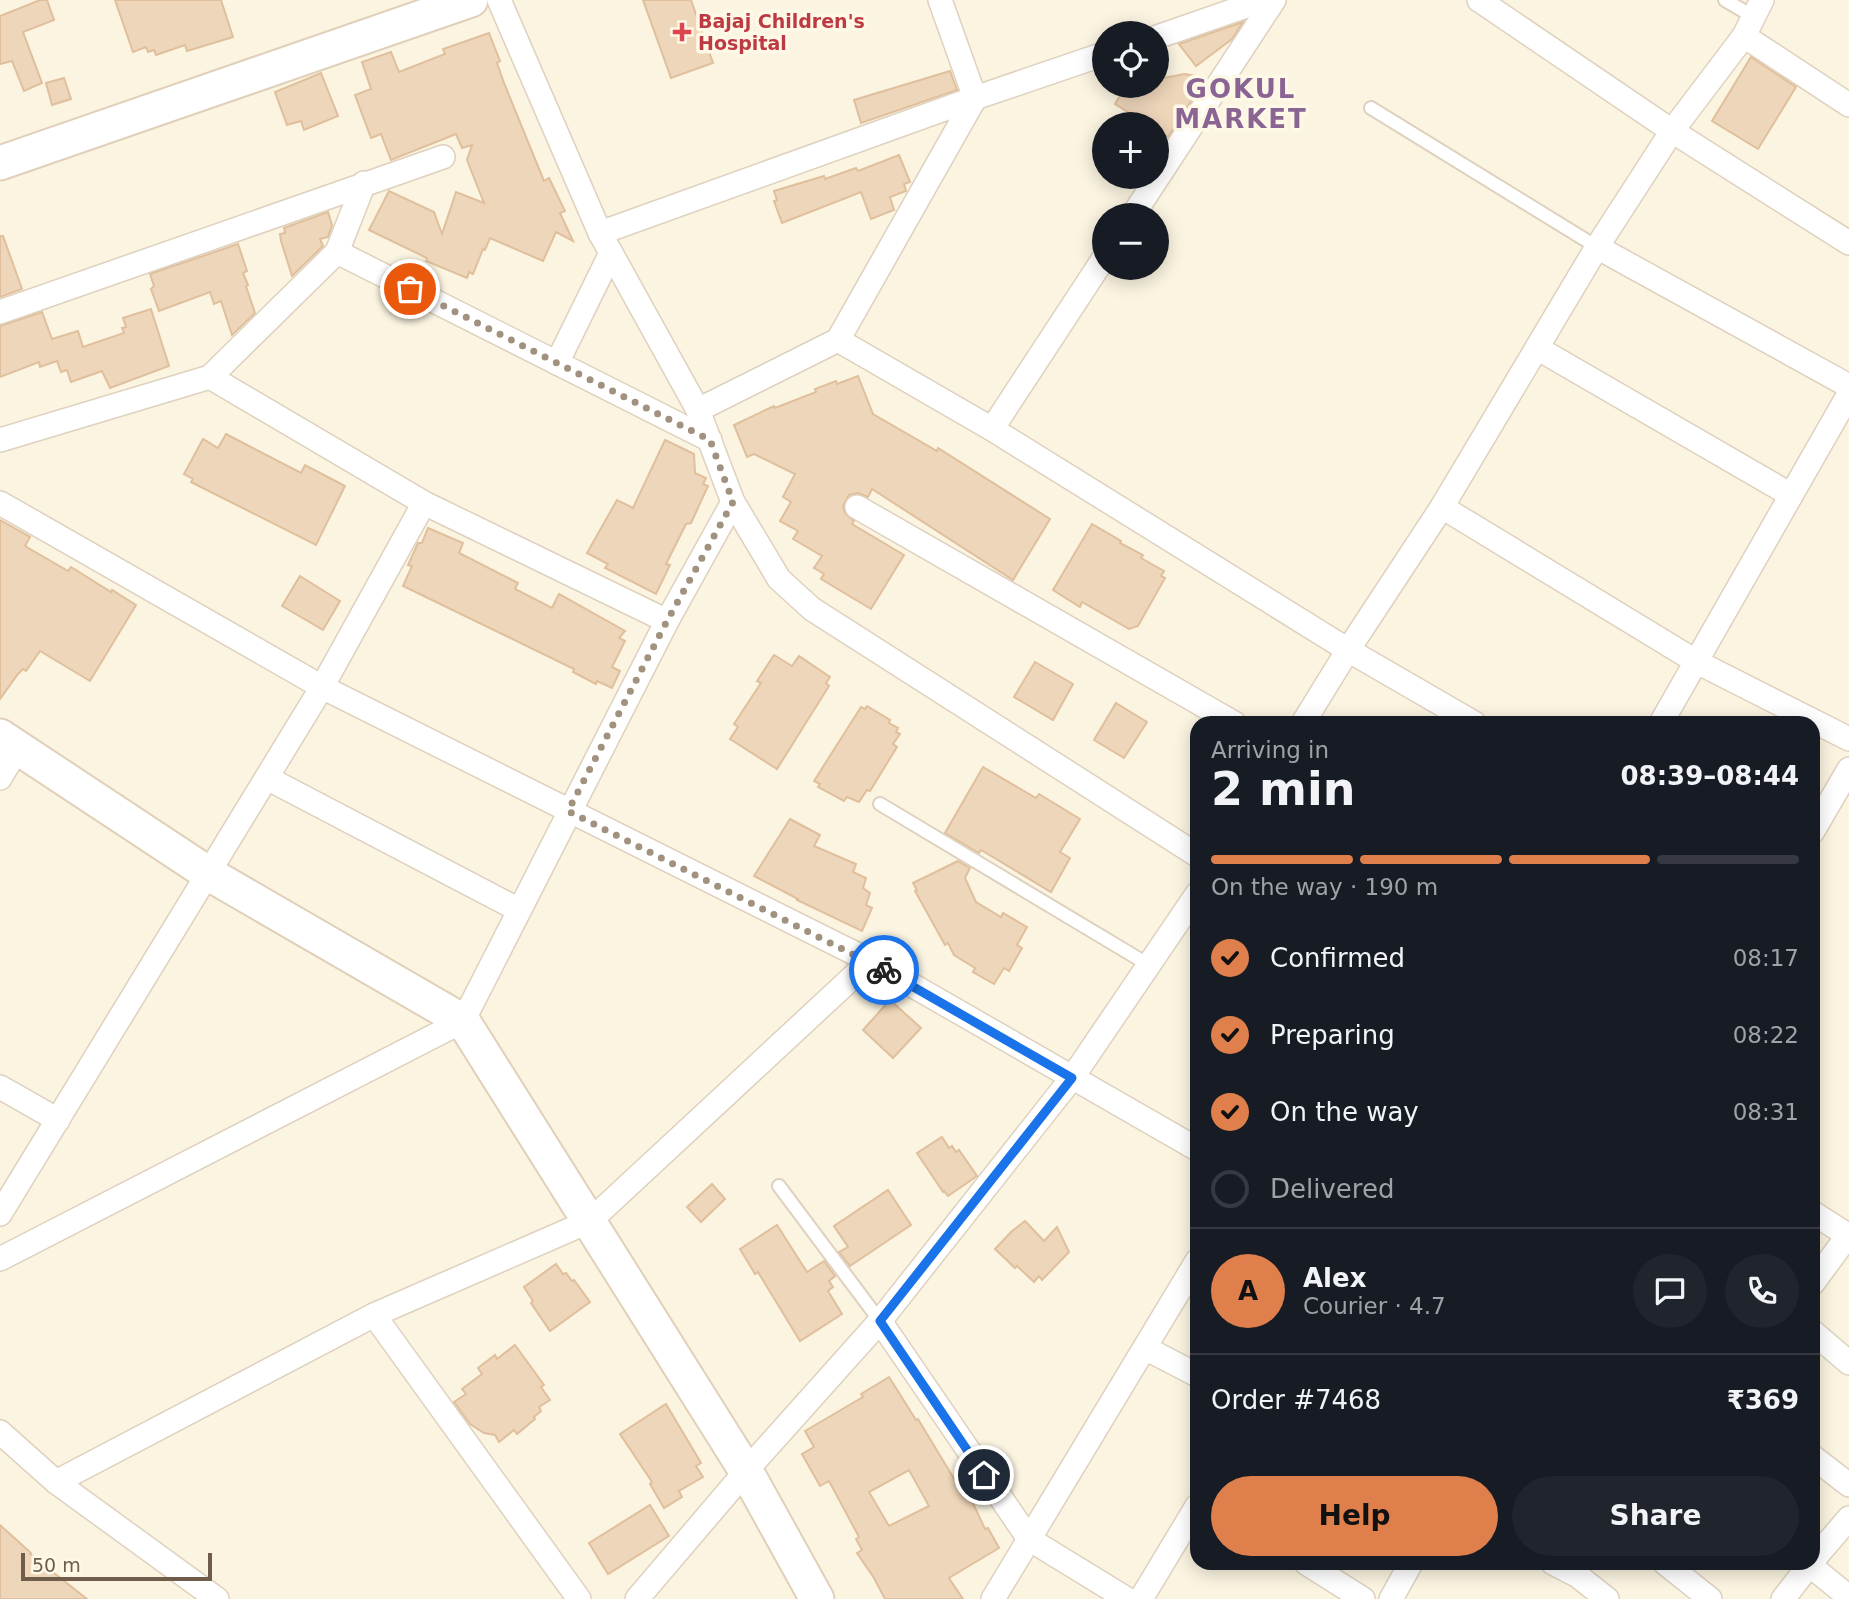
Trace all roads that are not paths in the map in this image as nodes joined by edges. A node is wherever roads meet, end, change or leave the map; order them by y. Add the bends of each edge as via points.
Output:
1 (471, 0) edge
2 (499, 0) edge
3 (940, 0) edge
4 (1264, 0) edge
5 (1274, 0) edge
6 (1479, 0) edge
7 (1725, 0) edge
8 (1753, 18) edge
9 (1169, 33) edge
10 (1092, 58) edge
11 (975, 98) junction
12 (1849, 105) edge
13 (1371, 108) dead end
14 (1672, 131) junction
15 (443, 157) dead end
16 (0, 163) edge
17 (364, 183) junction
18 (1141, 203) edge
19 (606, 243) junction
20 (1849, 243) edge
21 (1597, 247) junction
22 (337, 252) junction
23 (1092, 276) edge
24 (0, 312) edge
25 (838, 340) junction
26 (1537, 348) junction
27 (557, 363) junction
28 (210, 377) junction
29 (1849, 386) edge
30 (1849, 394) edge
31 (698, 410) junction
32 (992, 429) junction
33 (0, 440) edge
34 (710, 440) junction
35 (1791, 495) junction
36 (424, 502) junction
37 (733, 502) junction
38 (0, 503) edge
39 (857, 507) dead end
40 (1442, 507) junction
41 (667, 621) junction
42 (1348, 650) junction
43 (1697, 662) junction
44 (322, 687) junction
45 (1222, 716) edge
46 (1307, 716) edge
47 (1462, 716) edge
48 (1665, 716) edge
49 (1804, 716) edge
50 (1820, 724) edge
51 (1849, 739) edge
52 (9, 742) edge
53 (1849, 769) edge
54 (0, 778) edge
55 (267, 778) junction
56 (880, 804) dead end
57 (568, 811) junction
58 (1820, 819) edge
59 (1190, 851) edge
60 (209, 874) junction
61 (1190, 904) edge
62 (519, 909) junction
63 (870, 961) junction
64 (1149, 965) junction
65 (463, 1020) junction
66 (1072, 1078) junction
67 (0, 1087) edge
68 (58, 1120) junction
69 (1190, 1145) edge
70 (779, 1185) dead end
71 (0, 1214) edge
72 (1820, 1217) edge
73 (590, 1221) junction
74 (1849, 1235) edge
75 (0, 1259) edge
76 (1190, 1273) edge
77 (1820, 1274) edge
78 (374, 1315) junction
79 (880, 1321) junction
80 (1820, 1338) edge
81 (1145, 1348) junction
82 (1849, 1363) edge
83 (1190, 1371) edge
84 (0, 1432) edge
85 (1820, 1462) edge
86 (746, 1471) junction
87 (56, 1482) junction
88 (1849, 1485) edge
89 (1190, 1518) edge
90 (1849, 1518) edge
91 (1029, 1539) junction
92 (1820, 1551) edge
93 (1317, 1570) edge
94 (1407, 1570) edge
95 (1584, 1570) edge
96 (1674, 1570) edge
97 (1805, 1570) edge
98 (1818, 1570) edge
99 (1849, 1597) edge
100 (217, 1599) edge
101 (579, 1599) edge
102 (637, 1599) edge
103 (817, 1599) edge
104 (993, 1599) edge
105 (1126, 1599) edge
106 (1141, 1599) edge
107 (1363, 1599) edge
108 (1391, 1599) edge
109 (1607, 1599) edge
110 (1710, 1599) edge
111 (1783, 1599) edge

1 - 16 street
2 - 19 street
3 - 11 street
4 - 9 street
5 - 18 street
6 - 14 street
7 - 8 lane
8 - 12 street
8 - 14 street
10 - 11 street
11 - 19 street
11 - 25 street
13 - 21 lane
14 - 20 street
14 - 21 street
15 - 17 street
17 - 22 street
17 - 24 street
19 - 27 street
19 - 31 street
21 - 26 street
21 - 29 street
22 - 27 street
22 - 28 street
23 - 32 street
25 - 31 street
25 - 32 street
26 - 35 street
26 - 40 street
27 - 34 street
28 - 33 street
28 - 36 street
30 - 35 street
31 - 34 street
32 - 42 street
34 - 37 street
35 - 43 street
36 - 41 street
36 - 44 street
37 - 41 street
37 - 59 street via 779,579 812,609
38 - 44 street
39 - 45 street
40 - 42 street
40 - 43 street
41 - 57 street
42 - 46 street
42 - 47 street
43 - 48 street
43 - 49 street
44 - 55 street
44 - 57 street
50 - 51 street
52 - 54 street
52 - 60 street
53 - 58 street
55 - 60 street
55 - 62 street
56 - 64 lane
57 - 62 street
57 - 63 street
60 - 65 street
60 - 68 street
61 - 64 street
62 - 65 street
63 - 66 street
63 - 73 street
64 - 66 street
65 - 73 street
65 - 75 street
66 - 69 street
66 - 79 street
67 - 68 street
68 - 71 street
70 - 79 lane
72 - 74 street
73 - 78 street
73 - 86 street
74 - 77 street
76 - 81 street
78 - 87 street
78 - 101 street
79 - 86 street
79 - 91 street
80 - 82 street
81 - 83 street
81 - 91 street
84 - 87 street
85 - 88 street
86 - 102 street
86 - 103 street
87 - 100 street
89 - 106 street
90 - 92 street
91 - 104 street
91 - 105 street
93 - 107 street
94 - 108 street
95 - 109 street
96 - 110 street
97 - 111 street
98 - 99 street

